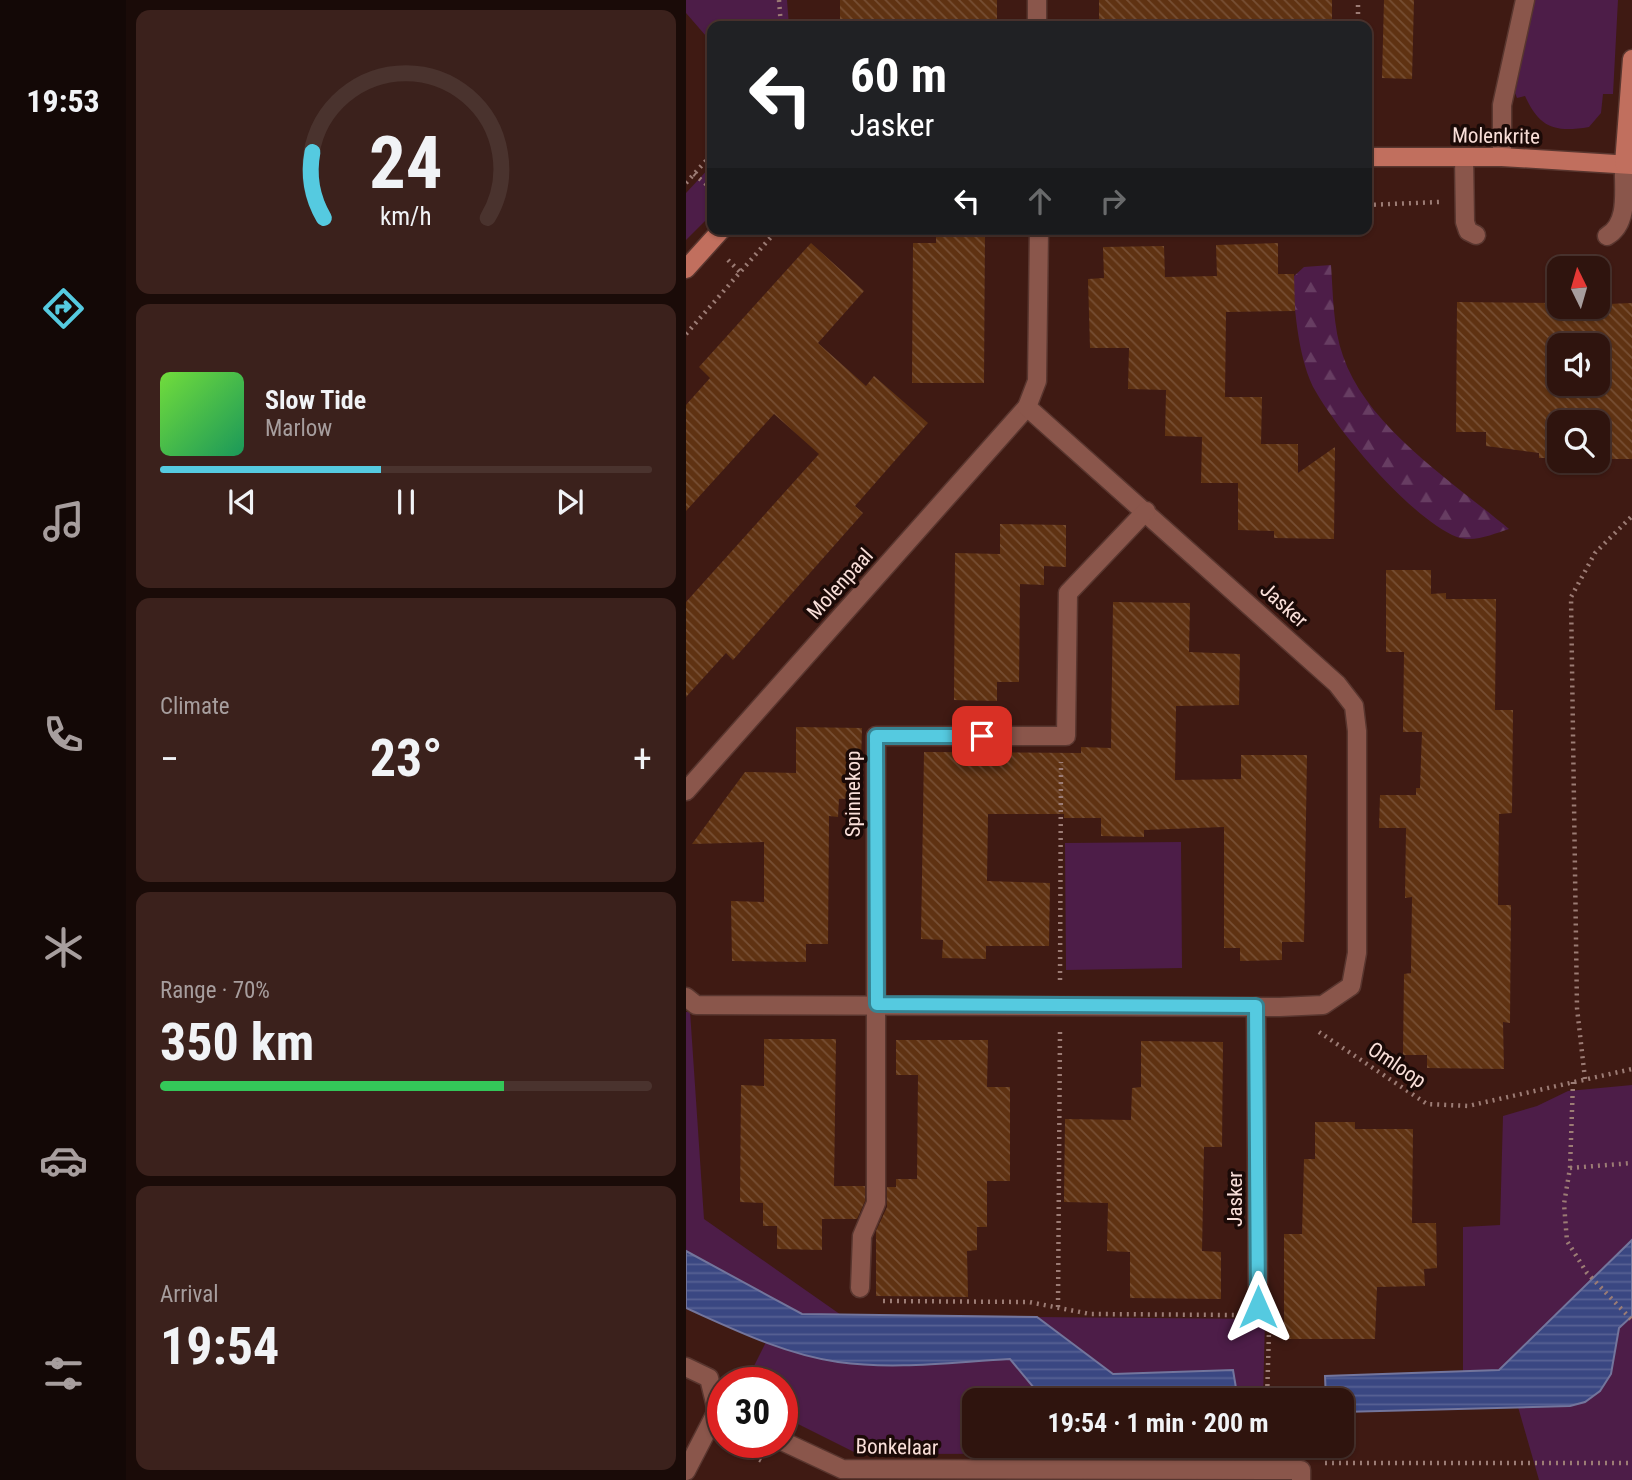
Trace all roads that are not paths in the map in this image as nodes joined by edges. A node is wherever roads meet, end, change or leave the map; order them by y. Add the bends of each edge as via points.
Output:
1 (1037, 0) edge
2 (1525, 0) edge
3 (1037, 21) edge
4 (1632, 59) edge
5 (1372, 157) edge
6 (1464, 157) junction
7 (1502, 157) junction
8 (1628, 165) edge
9 (717, 235) edge
10 (1039, 235) edge
11 (1476, 236) dead end
12 (1607, 236) dead end
13 (686, 269) edge
14 (1027, 407) junction
15 (1146, 511) junction
16 (686, 791) edge
17 (686, 997) edge
18 (877, 1004) junction
19 (1256, 1006) junction
20 (860, 1288) road end
21 (1264, 1311) road end
22 (686, 1367) edge
23 (707, 1377) edge
24 (707, 1435) edge
25 (798, 1448) edge
26 (686, 1471) edge
27 (969, 1475) edge
28 (1301, 1475) edge

1 - 3 street
2 - 7 street via 1502,105
4 - 8 street
5 - 6 street, Molenkrite
6 - 7 street, Molenkrite
6 - 11 street via 1465,222
7 - 8 street, Molenkrite
8 - 12 street via 1622,219 1617,231
9 - 13 street
10 - 14 street via 1037,381
14 - 15 street, Jasker
14 - 16 street, Molenpaal
15 - 18 street, Spinnekop via 1068,593 1066,736 876,736
15 - 19 street, Jasker via 1337,684 1354,706 1357,953 1351,986 1323,1005
17 - 18 street, Jasker via 696,1005
18 - 19 street, Jasker
18 - 20 street via 876,1203 862,1236
19 - 21 street, Jasker
22 - 23 street
24 - 26 street
25 - 27 street, Bonkelaar via 842,1469
27 - 28 street, Bonkelaar

